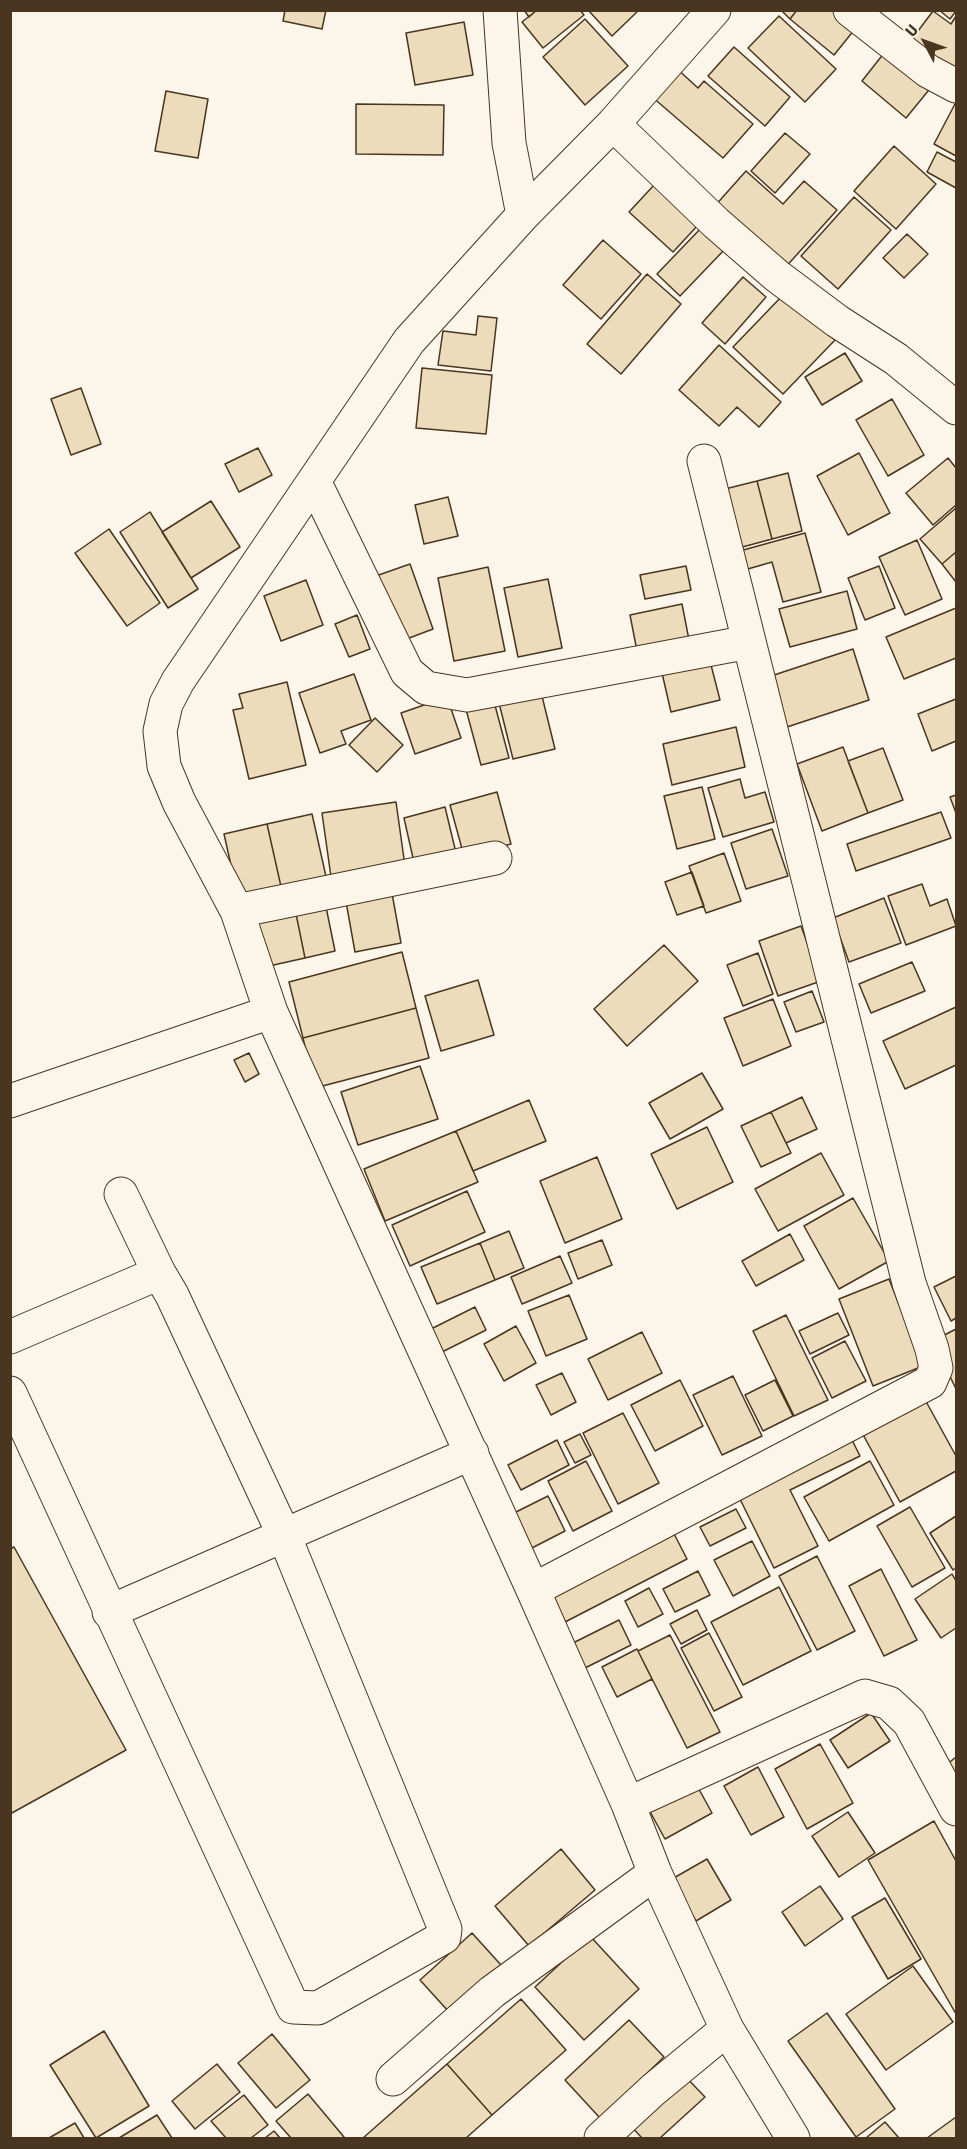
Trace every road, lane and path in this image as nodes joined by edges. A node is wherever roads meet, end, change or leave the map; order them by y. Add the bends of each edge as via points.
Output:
1 (500, 10) edge
2 (714, 10) edge
3 (850, 10) edge
4 (957, 86) edge
5 (613, 124) junction
6 (523, 215) junction
7 (957, 408) edge
8 (704, 461) dead end
9 (314, 481) junction
10 (749, 642) junction
11 (495, 858) dead end
12 (237, 911) junction
13 (271, 1012) junction
14 (10, 1101) edge
15 (122, 1194) dead end
16 (159, 1273) junction
17 (10, 1337) edge
18 (10, 1393) edge
19 (472, 1454) junction
20 (284, 1535) junction
21 (533, 1590) junction
22 (109, 1612) junction
23 (628, 1804) junction
24 (957, 1809) edge
25 (655, 1873) junction
26 (727, 2029) junction
27 (393, 2079) dead end
28 (601, 2139) edge
29 (793, 2139) edge

1 - 6 street via 509,143
2 - 5 street
3 - 4 street via 928,72
5 - 6 street
5 - 7 street via 777,276 896,359
6 - 9 street via 409,341
8 - 10 street
9 - 10 street via 407,672 426,688 467,695
9 - 12 street via 178,681 166,704 160,731 164,766 179,802
10 - 21 street via 909,1283 936,1368 930,1382
11 - 12 street
12 - 13 street
13 - 14 street
13 - 19 street
15 - 16 street
16 - 17 street
16 - 20 street
18 - 22 street
19 - 20 street
19 - 21 street
20 - 22 street
20 - 22 street via 445,1929 444,1937 318,2008 293,2007
21 - 23 street
23 - 24 street via 866,1696 889,1703 909,1722
23 - 25 street
25 - 26 street
25 - 27 street via 492,1992
26 - 28 street
26 - 29 street

